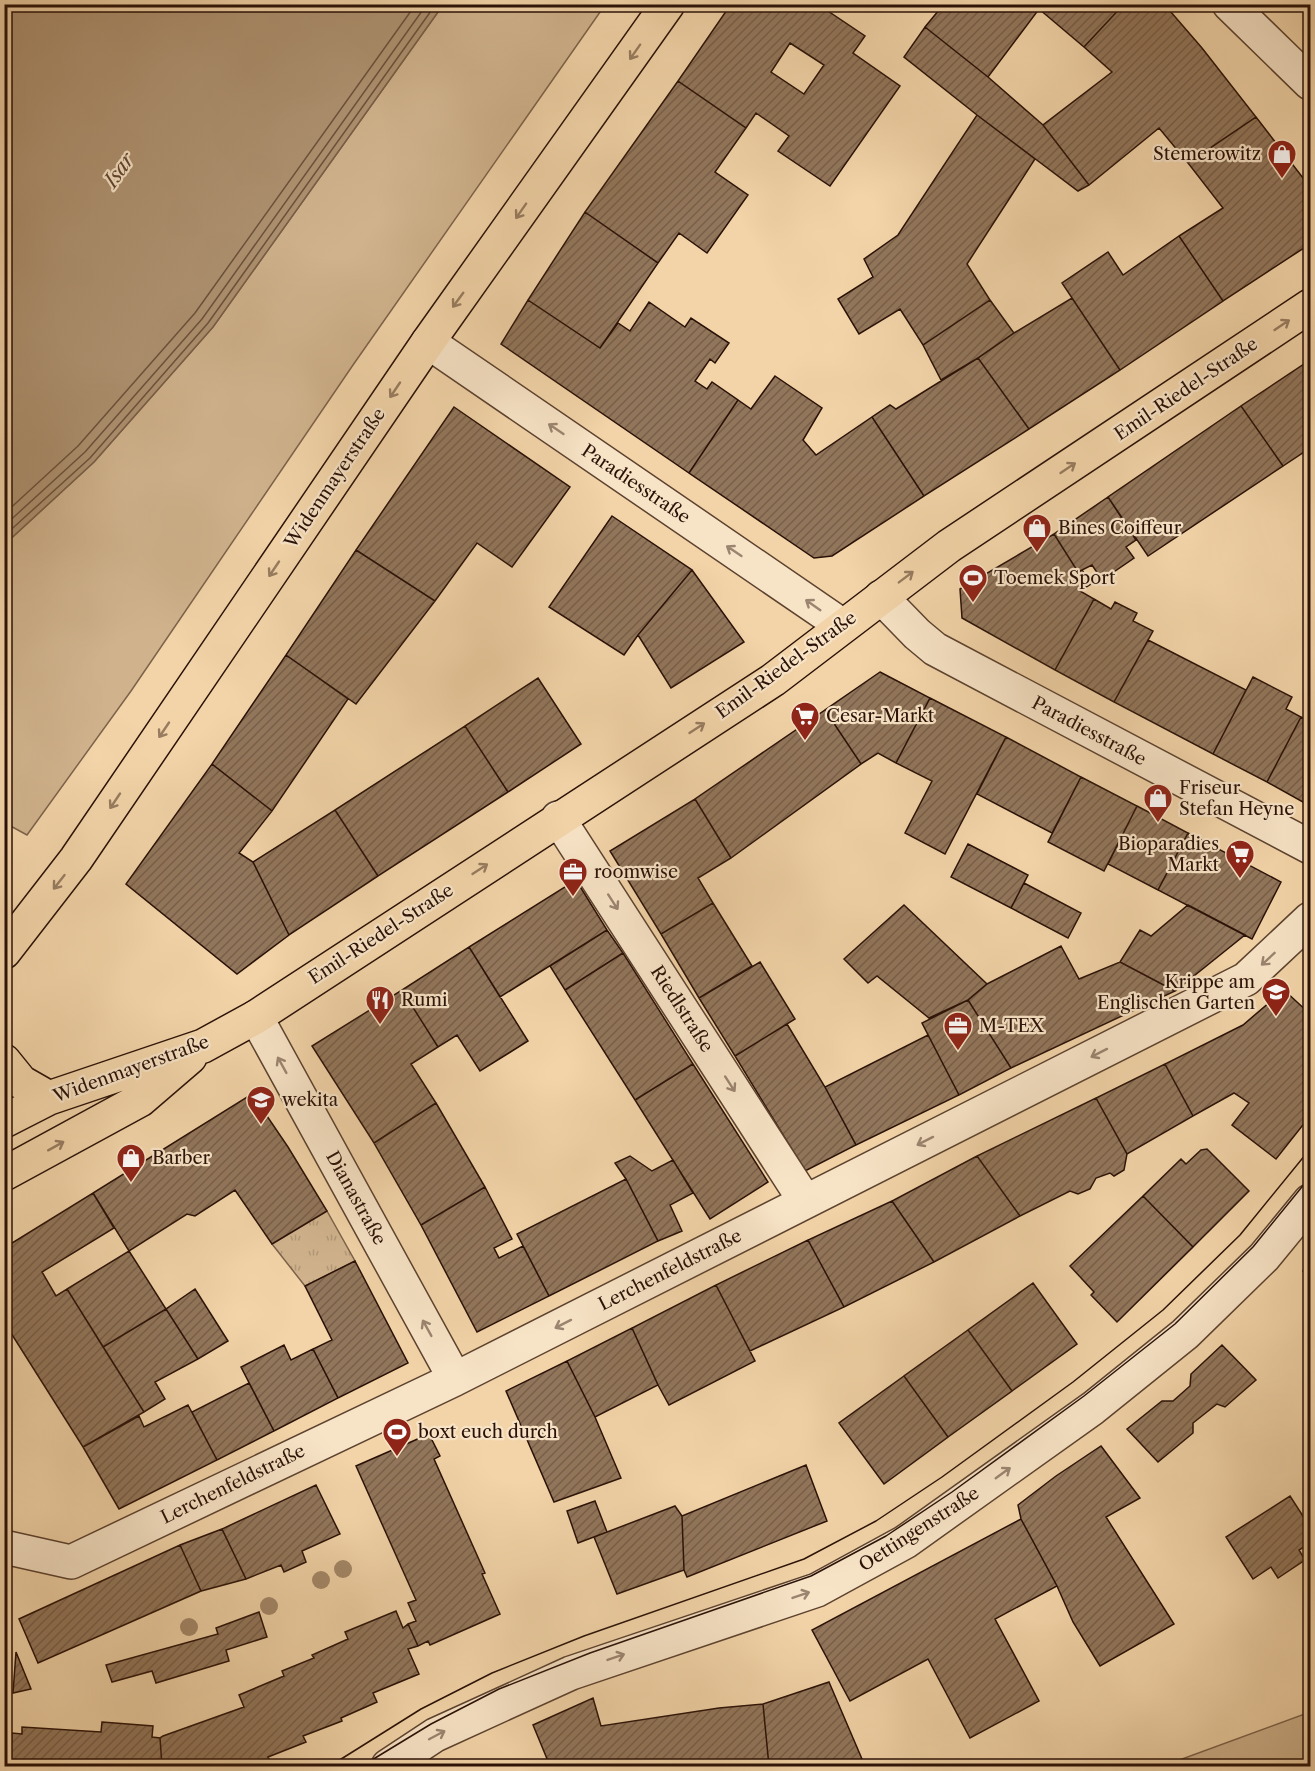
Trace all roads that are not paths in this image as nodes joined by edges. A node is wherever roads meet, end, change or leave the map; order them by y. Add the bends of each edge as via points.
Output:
1 (668, 4) edge
2 (1229, 4) edge
3 (1311, 83) edge
4 (1311, 306) edge
5 (428, 342) junction
6 (880, 597) junction
7 (843, 626) junction
8 (558, 818) junction
9 (1311, 848) edge
10 (1311, 919) edge
11 (4, 952) edge
12 (256, 1017) junction
13 (203, 1046) junction
14 (4, 1061) edge
15 (49, 1098) junction
16 (4, 1121) edge
17 (4, 1174) edge
18 (806, 1201) junction
19 (1311, 1201) edge
20 (455, 1379) junction
21 (4, 1547) edge
22 (388, 1767) edge

1 -> 5 main road, Widenmayerstraße
2 - 3 street
6 -> 4 main road, Emil-Riedel-Straße via 950,546
7 -> 5 street, Paradiesstraße
5 -> 11 main road, Widenmayerstraße via 76,859
6 - 7 main road, Emil-Riedel-Straße
6 - 9 street, Paradiesstraße via 935,649
8 -> 7 main road, Emil-Riedel-Straße via 772,680
12 -> 8 main road, Emil-Riedel-Straße
8 -> 18 street, Riedlstraße
10 -> 18 street, Lerchenfeldstraße via 1246,979
12 - 13 main road, Widenmayerstraße
20 -> 12 street, Dianastraße
13 - 15 main road, Widenmayerstraße
17 -> 13 main road via 140,1100
14 - 15 main road via 21,1082
15 - 16 main road, Widenmayerstraße
18 -> 20 street, Lerchenfeldstraße
22 -> 19 street, Oettingenstraße via 435,1735 571,1672 817,1590 905,1542 1093,1408 1185,1334 1264,1257
20 - 21 street, Lerchenfeldstraße via 70,1562

